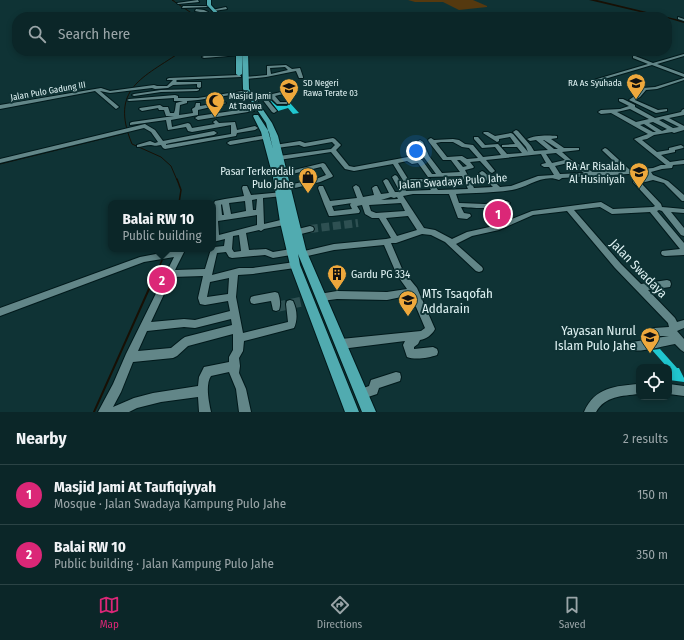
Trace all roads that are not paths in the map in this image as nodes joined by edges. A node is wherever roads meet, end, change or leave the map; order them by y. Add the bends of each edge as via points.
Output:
1 (190, 0) edge
2 (209, 0) edge
3 (177, 1) edge
4 (194, 3) junction
5 (205, 4) edge
6 (224, 7) dead end
7 (194, 11) dead end
8 (197, 12) edge
9 (215, 12) edge
10 (216, 12) edge
11 (219, 12) edge
12 (679, 18) dead end
13 (684, 20) edge
14 (684, 55) edge
15 (214, 56) edge
16 (231, 56) edge
17 (242, 56) edge
18 (204, 57) dead end
19 (634, 57) dead end
20 (208, 62) dead end
21 (285, 64) junction
22 (652, 64) junction
23 (294, 65) dead end
24 (290, 70) junction
25 (268, 75) junction
26 (684, 76) edge
27 (242, 77) junction
28 (300, 77) dead end
29 (671, 79) junction
30 (684, 79) edge
31 (677, 81) junction
32 (171, 82) junction
33 (590, 82) dead end
34 (267, 83) dead end
35 (180, 87) dead end
36 (198, 88) junction
37 (650, 88) junction
38 (96, 90) junction
39 (155, 90) junction
40 (241, 90) junction
41 (216, 91) dead end
42 (280, 93) dead end
43 (134, 95) dead end
44 (271, 95) junction
45 (222, 96) junction
46 (263, 97) junction
47 (185, 99) junction
48 (197, 99) junction
49 (253, 99) junction
50 (621, 100) dead end
51 (153, 101) junction
52 (131, 102) dead end
53 (224, 103) junction
54 (284, 103) dead end
55 (650, 103) dead end
56 (644, 106) junction
57 (0, 107) edge
58 (631, 107) junction
59 (116, 108) dead end
60 (198, 108) junction
61 (142, 109) dead end
62 (252, 110) junction
63 (665, 110) dead end
64 (274, 111) dead end
65 (612, 111) junction
66 (684, 111) edge
67 (601, 112) dead end
68 (228, 114) junction
69 (176, 116) junction
70 (665, 118) junction
71 (168, 119) junction
72 (656, 120) junction
73 (263, 121) junction
74 (646, 123) junction
75 (132, 124) dead end
76 (636, 124) junction
77 (218, 125) junction
78 (255, 128) dead end
79 (684, 128) edge
80 (674, 130) junction
81 (234, 131) junction
82 (516, 132) dead end
83 (486, 133) dead end
84 (662, 133) junction
85 (652, 134) junction
86 (267, 137) junction
87 (544, 137) junction
88 (555, 137) dead end
89 (210, 138) junction
90 (476, 138) dead end
91 (537, 138) junction
92 (530, 139) dead end
93 (420, 142) dead end
94 (517, 142) junction
95 (230, 143) dead end
96 (161, 144) junction
97 (139, 146) dead end
98 (212, 146) dead end
99 (277, 146) junction
100 (504, 146) dead end
101 (681, 147) dead end
102 (577, 149) dead end
103 (333, 150) junction
104 (605, 150) dead end
105 (559, 152) junction
106 (543, 153) junction
107 (529, 154) junction
108 (656, 154) junction
109 (505, 155) junction
110 (279, 158) junction
111 (481, 158) junction
112 (453, 159) junction
113 (0, 161) edge
114 (394, 161) junction
115 (466, 161) junction
116 (569, 161) junction
117 (684, 162) edge
118 (669, 164) junction
119 (547, 165) junction
120 (647, 170) junction
121 (462, 171) junction
122 (492, 171) dead end
123 (482, 172) dead end
124 (629, 172) junction
125 (284, 174) junction
126 (591, 174) junction
127 (440, 175) junction
128 (395, 177) dead end
129 (652, 177) junction
130 (559, 178) junction
131 (386, 180) dead end
132 (295, 186) dead end
133 (356, 187) dead end
134 (245, 188) dead end
135 (321, 188) dead end
136 (375, 188) dead end
137 (498, 188) junction
138 (472, 190) junction
139 (436, 192) junction
140 (452, 192) junction
141 (281, 194) junction
142 (260, 196) junction
143 (400, 196) junction
144 (248, 198) junction
145 (379, 198) junction
146 (684, 199) edge
147 (225, 201) junction
148 (363, 201) junction
149 (507, 203) dead end
150 (327, 204) junction
151 (458, 205) junction
152 (568, 208) junction
153 (658, 209) junction
154 (684, 211) edge
155 (260, 212) junction
156 (250, 213) junction
157 (410, 213) junction
158 (381, 215) junction
159 (228, 216) junction
160 (467, 216) dead end
161 (220, 217) junction
162 (216, 219) edge
163 (290, 221) junction
164 (261, 228) junction
165 (310, 229) tunnel mouth
166 (242, 231) junction
167 (422, 231) junction
168 (297, 232) junction
169 (684, 233) edge
170 (229, 235) junction
171 (216, 238) edge
172 (396, 240) junction
173 (448, 240) junction
174 (386, 242) junction
175 (684, 248) edge
176 (228, 249) junction
177 (216, 250) edge
178 (178, 252) edge
179 (214, 252) edge
180 (684, 252) edge
181 (245, 253) junction
182 (297, 253) junction
183 (665, 253) dead end
184 (295, 265) junction
185 (479, 269) dead end
186 (235, 273) junction
187 (170, 274) junction
188 (208, 276) junction
189 (667, 284) dead end
190 (640, 288) junction
191 (414, 291) junction
192 (232, 297) junction
193 (322, 297) junction
194 (254, 300) dead end
195 (290, 304) dead end
196 (276, 307) dead end
197 (0, 312) edge
198 (235, 314) junction
199 (684, 324) edge
200 (145, 327) junction
201 (654, 332) dead end
202 (673, 332) junction
203 (239, 333) junction
204 (414, 336) junction
205 (341, 344) junction
206 (629, 346) dead end
207 (684, 347) edge
208 (434, 352) dead end
209 (130, 357) junction
210 (235, 366) junction
211 (396, 377) dead end
212 (636, 389) edge
213 (672, 389) edge
214 (203, 391) junction
215 (684, 391) edge
216 (362, 394) junction
217 (104, 412) edge
218 (114, 412) edge
219 (204, 412) edge
220 (245, 412) edge
221 (352, 412) edge
222 (369, 412) edge
223 (590, 412) edge

1 - 3 street
1 - 4 street via 198,1
2 - 10 main road
3 - 4 street
4 - 5 street
4 - 5 street via 183,6
5 - 9 main road
6 - 11 street
7 - 8 street
12 - 13 street
14 - 22 street
15 - 18 street
16 - 20 street
17 - 27 main road
19 - 22 street
21 - 23 street
21 - 24 street
21 - 25 street via 268,68
22 - 26 street
22 - 33 street
24 - 25 street
24 - 28 street via 298,69
25 - 27 street
25 - 34 street
26 - 29 street
27 - 32 street via 224,74 179,78
27 - 40 main road
27 - 49 main road
29 - 31 street
29 - 37 street
30 - 31 street
31 - 37 street
32 - 36 street via 199,83
32 - 39 street via 168,87
35 - 36 street
36 - 39 street
36 - 48 street
37 - 56 street via 643,90 631,100
38 - 39 street via 110,92 154,86
38 - 57 street, Jalan Pulo Gadung III
38 - 59 street, Jalan Pulo Gadung III
39 - 43 street
39 - 51 street
40 - 41 street
40 - 45 street
40 - 62 main road
42 - 44 street
44 - 46 street
44 - 54 street via 279,103
45 - 48 street
45 - 53 street
46 - 49 street
46 - 64 street
47 - 48 street
47 - 51 street via 176,100 174,96
47 - 69 street via 185,102 178,104
48 - 60 street
49 - 73 main road
50 - 58 street via 633,106
51 - 52 street
51 - 61 street
51 - 69 street via 161,109 166,108 168,115
53 - 60 street
53 - 68 street
55 - 56 street
56 - 63 street via 658,112
58 - 65 street
58 - 72 street
60 - 69 street via 195,109 196,114
62 - 68 street
62 - 73 main road
65 - 67 street
65 - 76 street
66 - 70 street
68 - 77 street via 197,117 201,123 214,121
69 - 71 street
70 - 72 street
70 - 79 street
71 - 75 street
71 - 77 street via 170,129 188,125 192,130
72 - 74 street
72 - 80 street
73 - 86 main road
73 - 99 main road via 270,127
74 - 76 street
74 - 84 street
76 - 85 street
77 - 81 street via 234,123
78 - 81 street
79 - 80 street
80 - 84 street
81 - 89 street via 234,135
81 - 96 street
82 - 107 street via 529,147
83 - 94 street via 498,141
84 - 85 street
85 - 108 street via 638,140
86 - 95 street
86 - 141 main road
87 - 88 street
87 - 91 street
87 - 105 street
89 - 96 street via 165,147
89 - 98 street
90 - 109 street via 484,147 496,145
91 - 92 street
91 - 105 street
93 - 127 street via 426,156
94 - 100 street
94 - 107 street
96 - 97 street
96 - 113 street via 153,131 146,127
99 - 103 street via 333,140 338,146
99 - 110 main road
101 - 108 street via 671,148 671,152
102 - 105 street
103 - 110 street
103 - 114 street via 347,168 354,169
104 - 124 street
105 - 106 street
105 - 116 street
106 - 107 street
106 - 119 street
107 - 109 street
108 - 118 street
109 - 111 street
110 - 125 main road
111 - 112 street via 471,146 464,146 458,141 431,141 445,160
111 - 115 street
111 - 122 street
112 - 115 street via 462,158
112 - 121 street
114 - 127 street via 420,161 430,176
114 - 139 street via 406,181 428,180
115 - 121 street via 471,167
116 - 119 street
116 - 126 street
117 - 118 street, Jalan Swadaya Pulo Jahe
118 - 120 street, Jalan Swadaya Pulo Jahe via 670,167
119 - 130 street
120 - 124 street, Jalan Swadaya Pulo Jahe
120 - 129 street
121 - 127 street
121 - 138 street
123 - 137 street
124 - 126 street, Jalan Swadaya Pulo Jahe
125 - 132 street via 323,165 330,176
125 - 163 main road
126 - 130 street, Jalan Swadaya Pulo Jahe
128 - 143 street
129 - 146 street via 666,182
129 - 153 street via 636,182 659,206
130 - 137 street, Jalan Swadaya Pulo Jahe via 538,178 512,188
131 - 143 street
133 - 148 street
134 - 144 street
135 - 150 street
136 - 145 street
137 - 138 street, Jalan Swadaya Pulo Jahe
138 - 140 street, Jalan Swadaya Pulo Jahe
139 - 140 street, Jalan Swadaya Pulo Jahe
139 - 143 street, Jalan Swadaya Pulo Jahe
140 - 151 street
141 - 142 street
141 - 163 main road
142 - 144 street
142 - 155 street
143 - 145 street, Jalan Swadaya Pulo Jahe
143 - 148 street
143 - 157 street
144 - 147 street
144 - 156 street
145 - 148 street, Jalan Swadaya Pulo Jahe
147 - 159 street
147 - 161 street via 216,204
148 - 150 street, Jalan Swadaya Pulo Jahe
148 - 150 street via 354,204 356,211 334,214
148 - 158 street via 369,213
149 - 151 street via 485,206
151 - 160 street via 461,216
152 - 153 street via 600,204 612,212
152 - 173 street via 532,213 489,230
152 - 190 street, Jalan Swadaya via 593,239
153 - 154 street
153 - 169 street
153 - 175 street
155 - 156 street
155 - 164 street
156 - 159 street
157 - 158 street
157 - 167 street
158 - 172 street
159 - 161 street
161 - 162 street
163 - 164 street
163 - 168 main road
163 - 182 main road
164 - 166 street
165 - 168 street
166 - 170 street
166 - 181 street
167 - 172 street
167 - 173 street via 432,232
168 - 182 main road
170 - 171 street
170 - 176 street
172 - 174 street
173 - 185 street
174 - 182 street
174 - 191 street via 400,273
176 - 177 street
176 - 181 street via 232,255
178 - 187 street
178 - 197 street via 143,259
179 - 188 street
180 - 183 street
181 - 182 street
182 - 184 main road
182 - 193 main road
184 - 186 street
184 - 221 main road
186 - 188 street
186 - 192 street
187 - 188 street
187 - 200 street
188 - 192 street via 203,300
189 - 190 street
190 - 202 street, Jalan Swadaya via 672,321
191 - 193 street via 387,296
191 - 204 street via 430,329 423,335
192 - 198 street
193 - 205 main road
194 - 196 street via 275,296
195 - 203 street via 293,320 291,325
198 - 200 street via 194,324
198 - 203 street
199 - 202 street
200 - 209 street
201 - 202 street
202 - 206 street via 645,345
202 - 207 street, Jalan Swadaya
203 - 209 street via 185,342 173,353
203 - 210 street via 238,351 234,357
204 - 205 street
204 - 208 street via 415,341 408,346 411,354
205 - 216 main road
209 - 217 street
210 - 214 street via 208,371 204,377
210 - 220 street via 234,373 241,389
211 - 216 street via 375,384 373,390
212 - 223 street via 606,394 598,399
213 - 215 street
214 - 218 street via 166,395 135,403
214 - 219 street
216 - 222 main road

